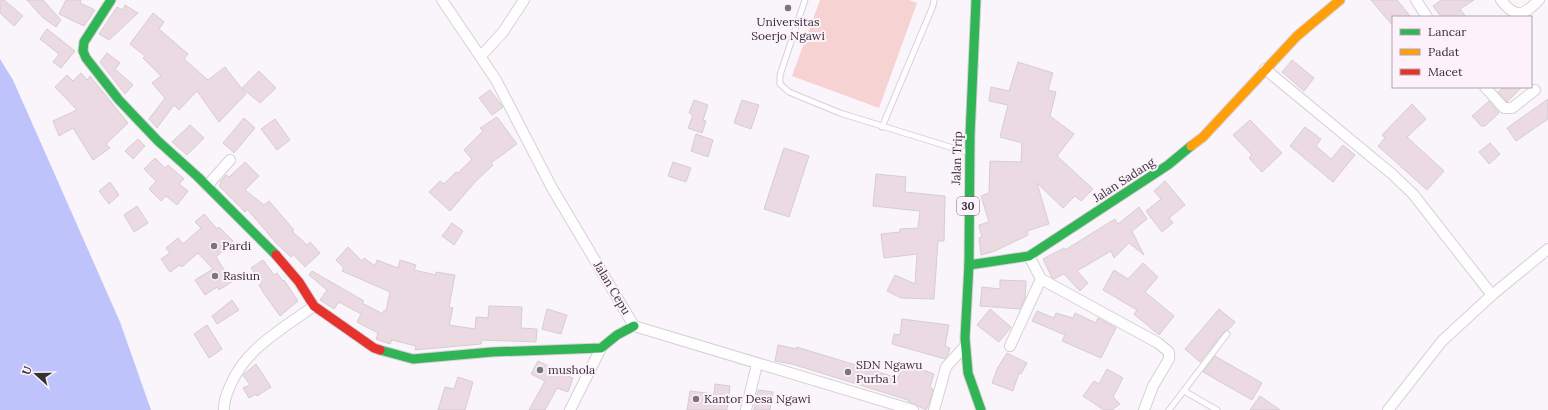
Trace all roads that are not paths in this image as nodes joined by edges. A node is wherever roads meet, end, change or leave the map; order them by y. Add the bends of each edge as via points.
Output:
1 (111, 0) edge
2 (442, 0) edge
3 (524, 0) edge
4 (805, 0) edge
5 (934, 0) edge
6 (976, 0) edge
7 (1340, 0) edge
8 (1416, 0) edge
9 (1501, 0) edge
10 (1539, 0) edge
11 (1426, 16) edge
12 (481, 56) junction
13 (1265, 70) junction
14 (1486, 88) edge
15 (1535, 90) dead end
16 (882, 127) junction
17 (969, 153) junction
18 (230, 160) dead end
19 (207, 186) junction
20 (1548, 249) edge
21 (1029, 256) junction
22 (969, 265) junction
23 (1041, 279) junction
24 (1492, 295) junction
25 (314, 306) junction
26 (634, 326) junction
27 (1227, 334) dead end
28 (965, 346) junction
29 (1010, 346) dead end
30 (601, 348) junction
31 (757, 364) junction
32 (1184, 391) junction
33 (224, 410) edge
34 (570, 410) edge
35 (746, 410) edge
36 (913, 410) edge
37 (934, 410) edge
38 (981, 410) edge
39 (1144, 410) edge
40 (1169, 410) edge
41 (1217, 410) edge
42 (1388, 410) edge

1 - 19 main road via 84,42 83,51 86,58 119,100 158,141
2 - 12 street, Jalan Cepu
3 - 12 street via 503,32
4 - 16 lane via 780,75 780,84 789,92
5 - 16 lane
6 - 17 main road, Jalan Trip / 30
7 - 13 main road, Jalan Sadang via 1297,36
8 - 11 street
9 - 10 street via 1513,12 1520,13 1529,10
12 - 26 street, Jalan Cepu via 552,188
13 - 21 main road, Jalan Sadang via 1203,137 1168,165
13 - 24 street via 1413,194
14 - 15 street via 1504,108 1512,108
16 - 17 lane
17 - 22 main road, Jalan Trip / 30
18 - 19 street
19 - 25 main road via 279,258 299,282
20 - 24 street
21 - 22 main road, Jalan Sadang
21 - 23 street
22 - 28 main road, Jalan Trip / 30 via 964,320
23 - 29 street
23 - 39 street via 1170,352
24 - 42 street via 1442,341
25 - 30 main road via 374,348 412,358
25 - 33 street via 260,344 244,361 233,378
26 - 30 main road
26 - 31 street, Jalan Cepu
27 - 32 lane
28 - 37 street via 946,366
28 - 38 main road, Jalan Trip / 30 via 969,379
30 - 34 street
31 - 35 street
31 - 36 street, Jalan Cepu
32 - 40 lane
32 - 41 lane

